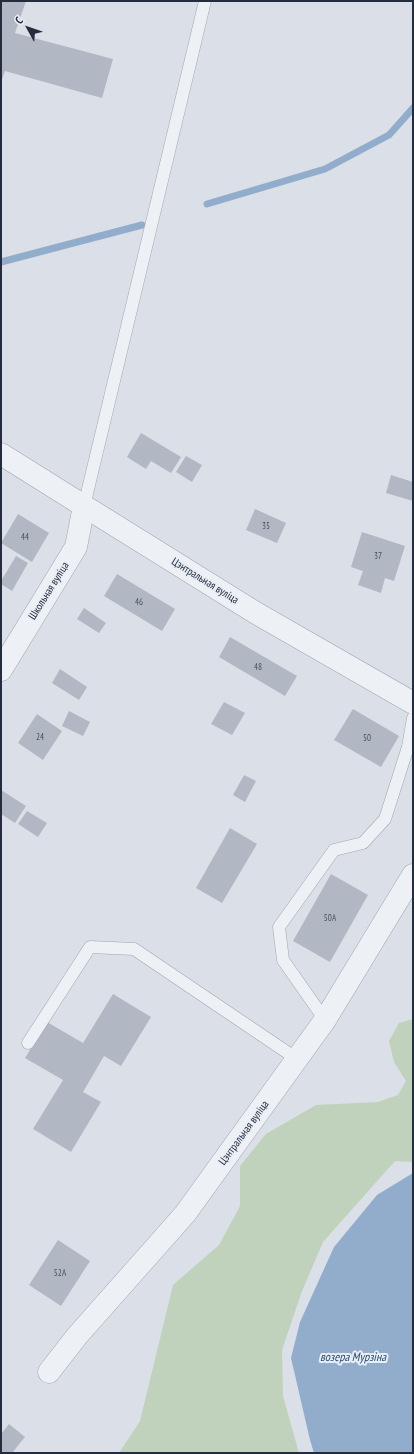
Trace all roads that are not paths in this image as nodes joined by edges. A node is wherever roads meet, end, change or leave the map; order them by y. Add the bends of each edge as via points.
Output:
1 (205, 1) edge
2 (1, 454) edge
3 (84, 506) junction
4 (1, 670) edge
5 (413, 704) edge
6 (413, 718) edge
7 (413, 875) edge
8 (325, 1020) junction
9 (28, 1043) dead end
10 (298, 1059) junction
11 (49, 1372) dead end

1 - 3 lane
2 - 3 street, Цэнтральная вуліца
3 - 4 street, Школьная вуліца via 76,548
3 - 5 street, Цэнтральная вуліца via 256,613
6 - 8 lane via 408,747 385,819 363,843 334,850 279,926 283,960
7 - 8 street, Цэнтральная вуліца
8 - 10 street, Цэнтральная вуліца
9 - 10 lane via 90,947 134,949
10 - 11 street, Цэнтральная вуліца via 185,1214 77,1336

